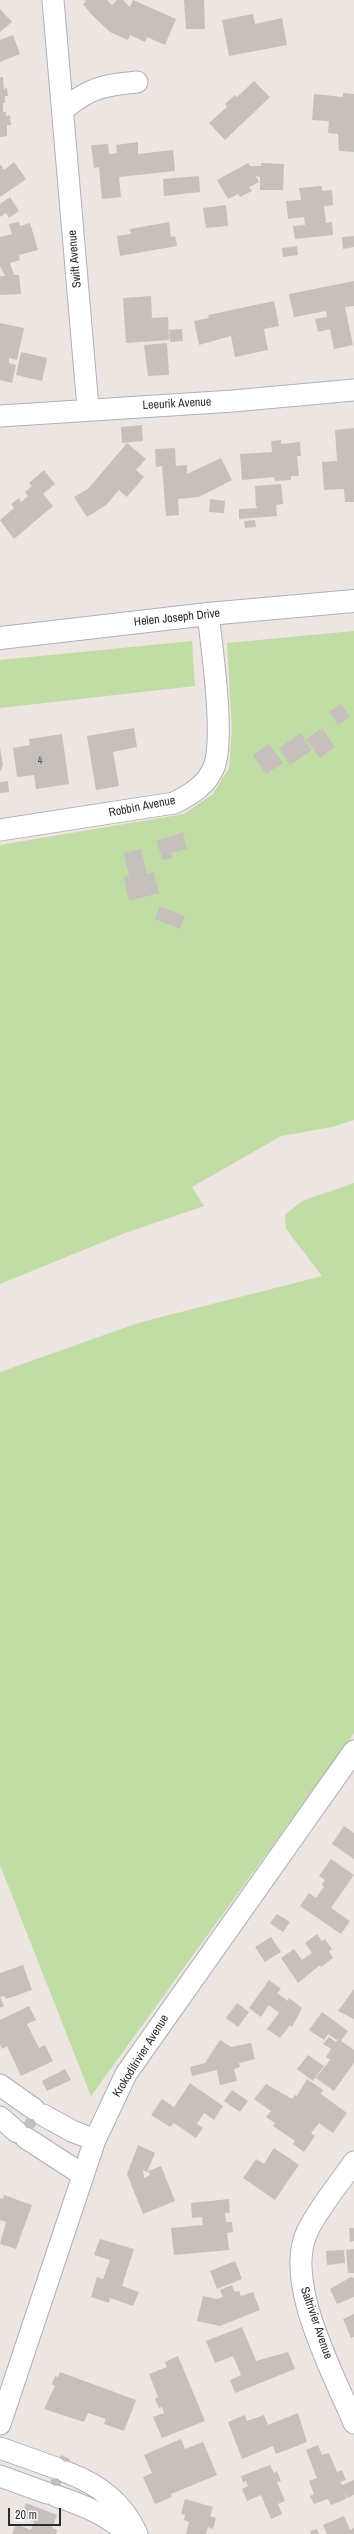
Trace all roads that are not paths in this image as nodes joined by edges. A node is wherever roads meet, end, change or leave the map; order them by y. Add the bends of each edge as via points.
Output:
1 (53, 0) edge
2 (137, 82) dead end
3 (62, 110) junction
4 (354, 390) edge
5 (88, 408) junction
6 (0, 416) edge
7 (354, 601) edge
8 (208, 614) junction
9 (0, 638) edge
10 (0, 830) edge
11 (354, 1751) edge
12 (0, 2085) edge
13 (0, 2117) edge
14 (95, 2140) junction
15 (354, 2162) edge
16 (83, 2175) junction
17 (354, 2423) edge
18 (0, 2424) edge
19 (0, 2448) edge
20 (0, 2476) edge
21 (126, 2534) edge
22 (137, 2534) edge

1 - 3 street, Swift Avenue
2 - 3 street via 110,85 83,94
3 - 5 street, Swift Avenue
4 - 5 street, Leeurik Avenue via 233,401
5 - 6 street, Leeurik Avenue
7 - 8 street, Helen Joseph Drive
8 - 9 street, Helen Joseph Drive
8 - 10 street, Robbin Avenue via 215,686 216,752 214,766 202,785 174,804
11 - 14 street, Krokodilrivier Avenue via 143,2048 126,2074
12 - 14 street via 72,2132
13 - 16 street via 22,2135
14 - 16 street, Krokodilrivier Avenue
15 - 17 street, Saltrivier Avenue via 308,2230 302,2252 300,2279 310,2315
16 - 18 street, Krokodilrivier Avenue
19 - 22 street via 61,2470 110,2494 133,2524
20 - 21 street via 95,2512

